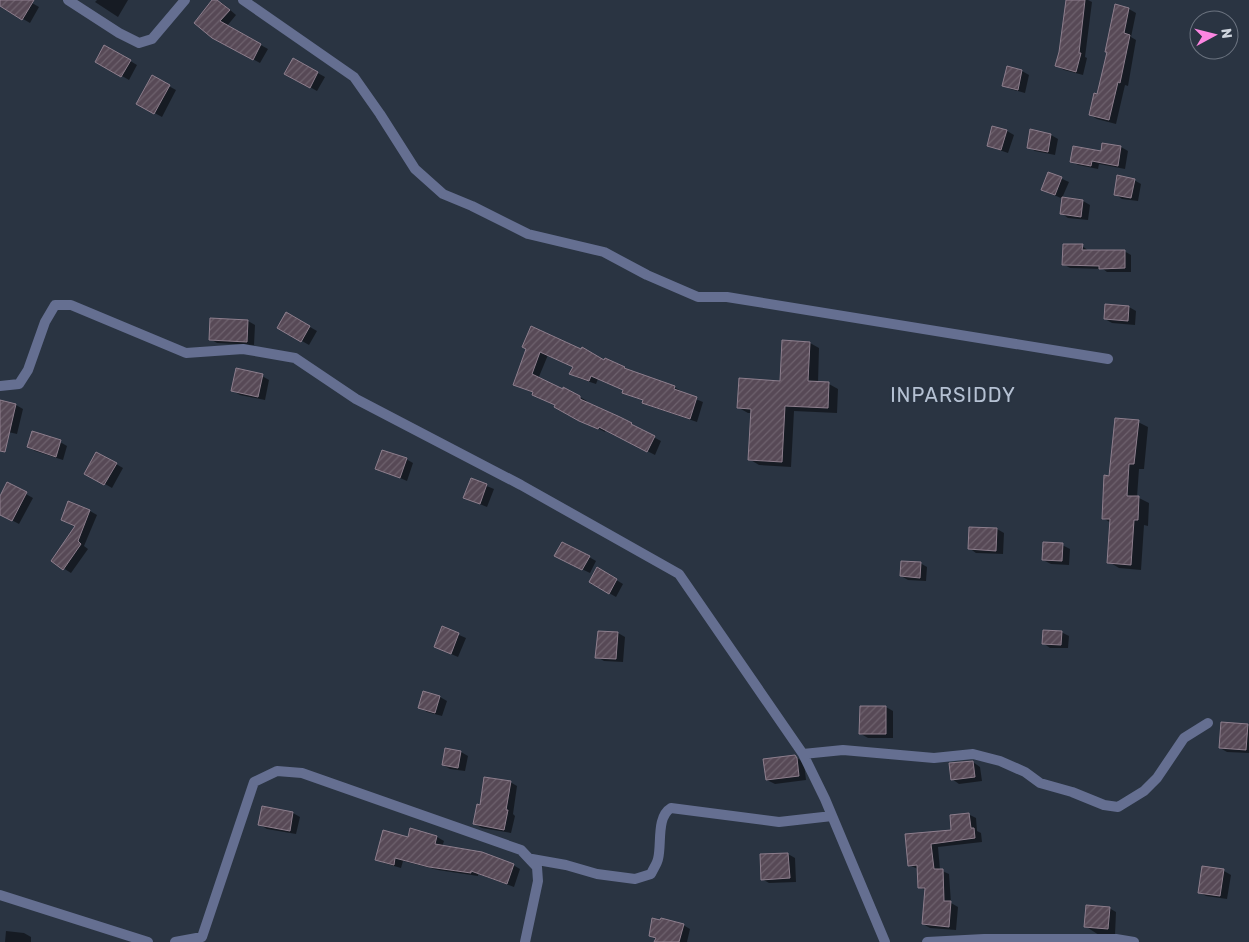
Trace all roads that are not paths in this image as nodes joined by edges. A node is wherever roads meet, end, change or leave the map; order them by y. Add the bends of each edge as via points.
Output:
1 (68, 0) edge
2 (185, 0) edge
3 (243, 0) edge
4 (1108, 359) dead end
5 (0, 386) edge
6 (1208, 723) dead end
7 (803, 754) junction
8 (832, 816) junction
9 (532, 859) junction
10 (0, 895) edge
11 (148, 942) edge
12 (175, 942) edge
13 (525, 942) edge
14 (885, 942) edge
15 (927, 942) edge
16 (1134, 942) edge

1 - 2 street via 139,43 152,39
3 - 4 street via 354,77 415,169 443,194 528,234 604,252 646,275 698,297 727,297
5 - 7 street via 19,384 55,305 71,305 186,353 243,349 294,358 356,399 521,485 679,574
6 - 7 street via 1184,738 1157,778 1144,791 1118,807 1040,783 1000,761 973,754 934,758 843,750
7 - 8 street
8 - 9 street via 779,822 671,808 663,819 658,860 651,874 635,879
8 - 14 street
9 - 12 street via 521,850 311,776 277,771 254,782 202,937
9 - 13 street via 537,866 538,881
10 - 11 street
15 - 16 street via 984,939 1116,939

